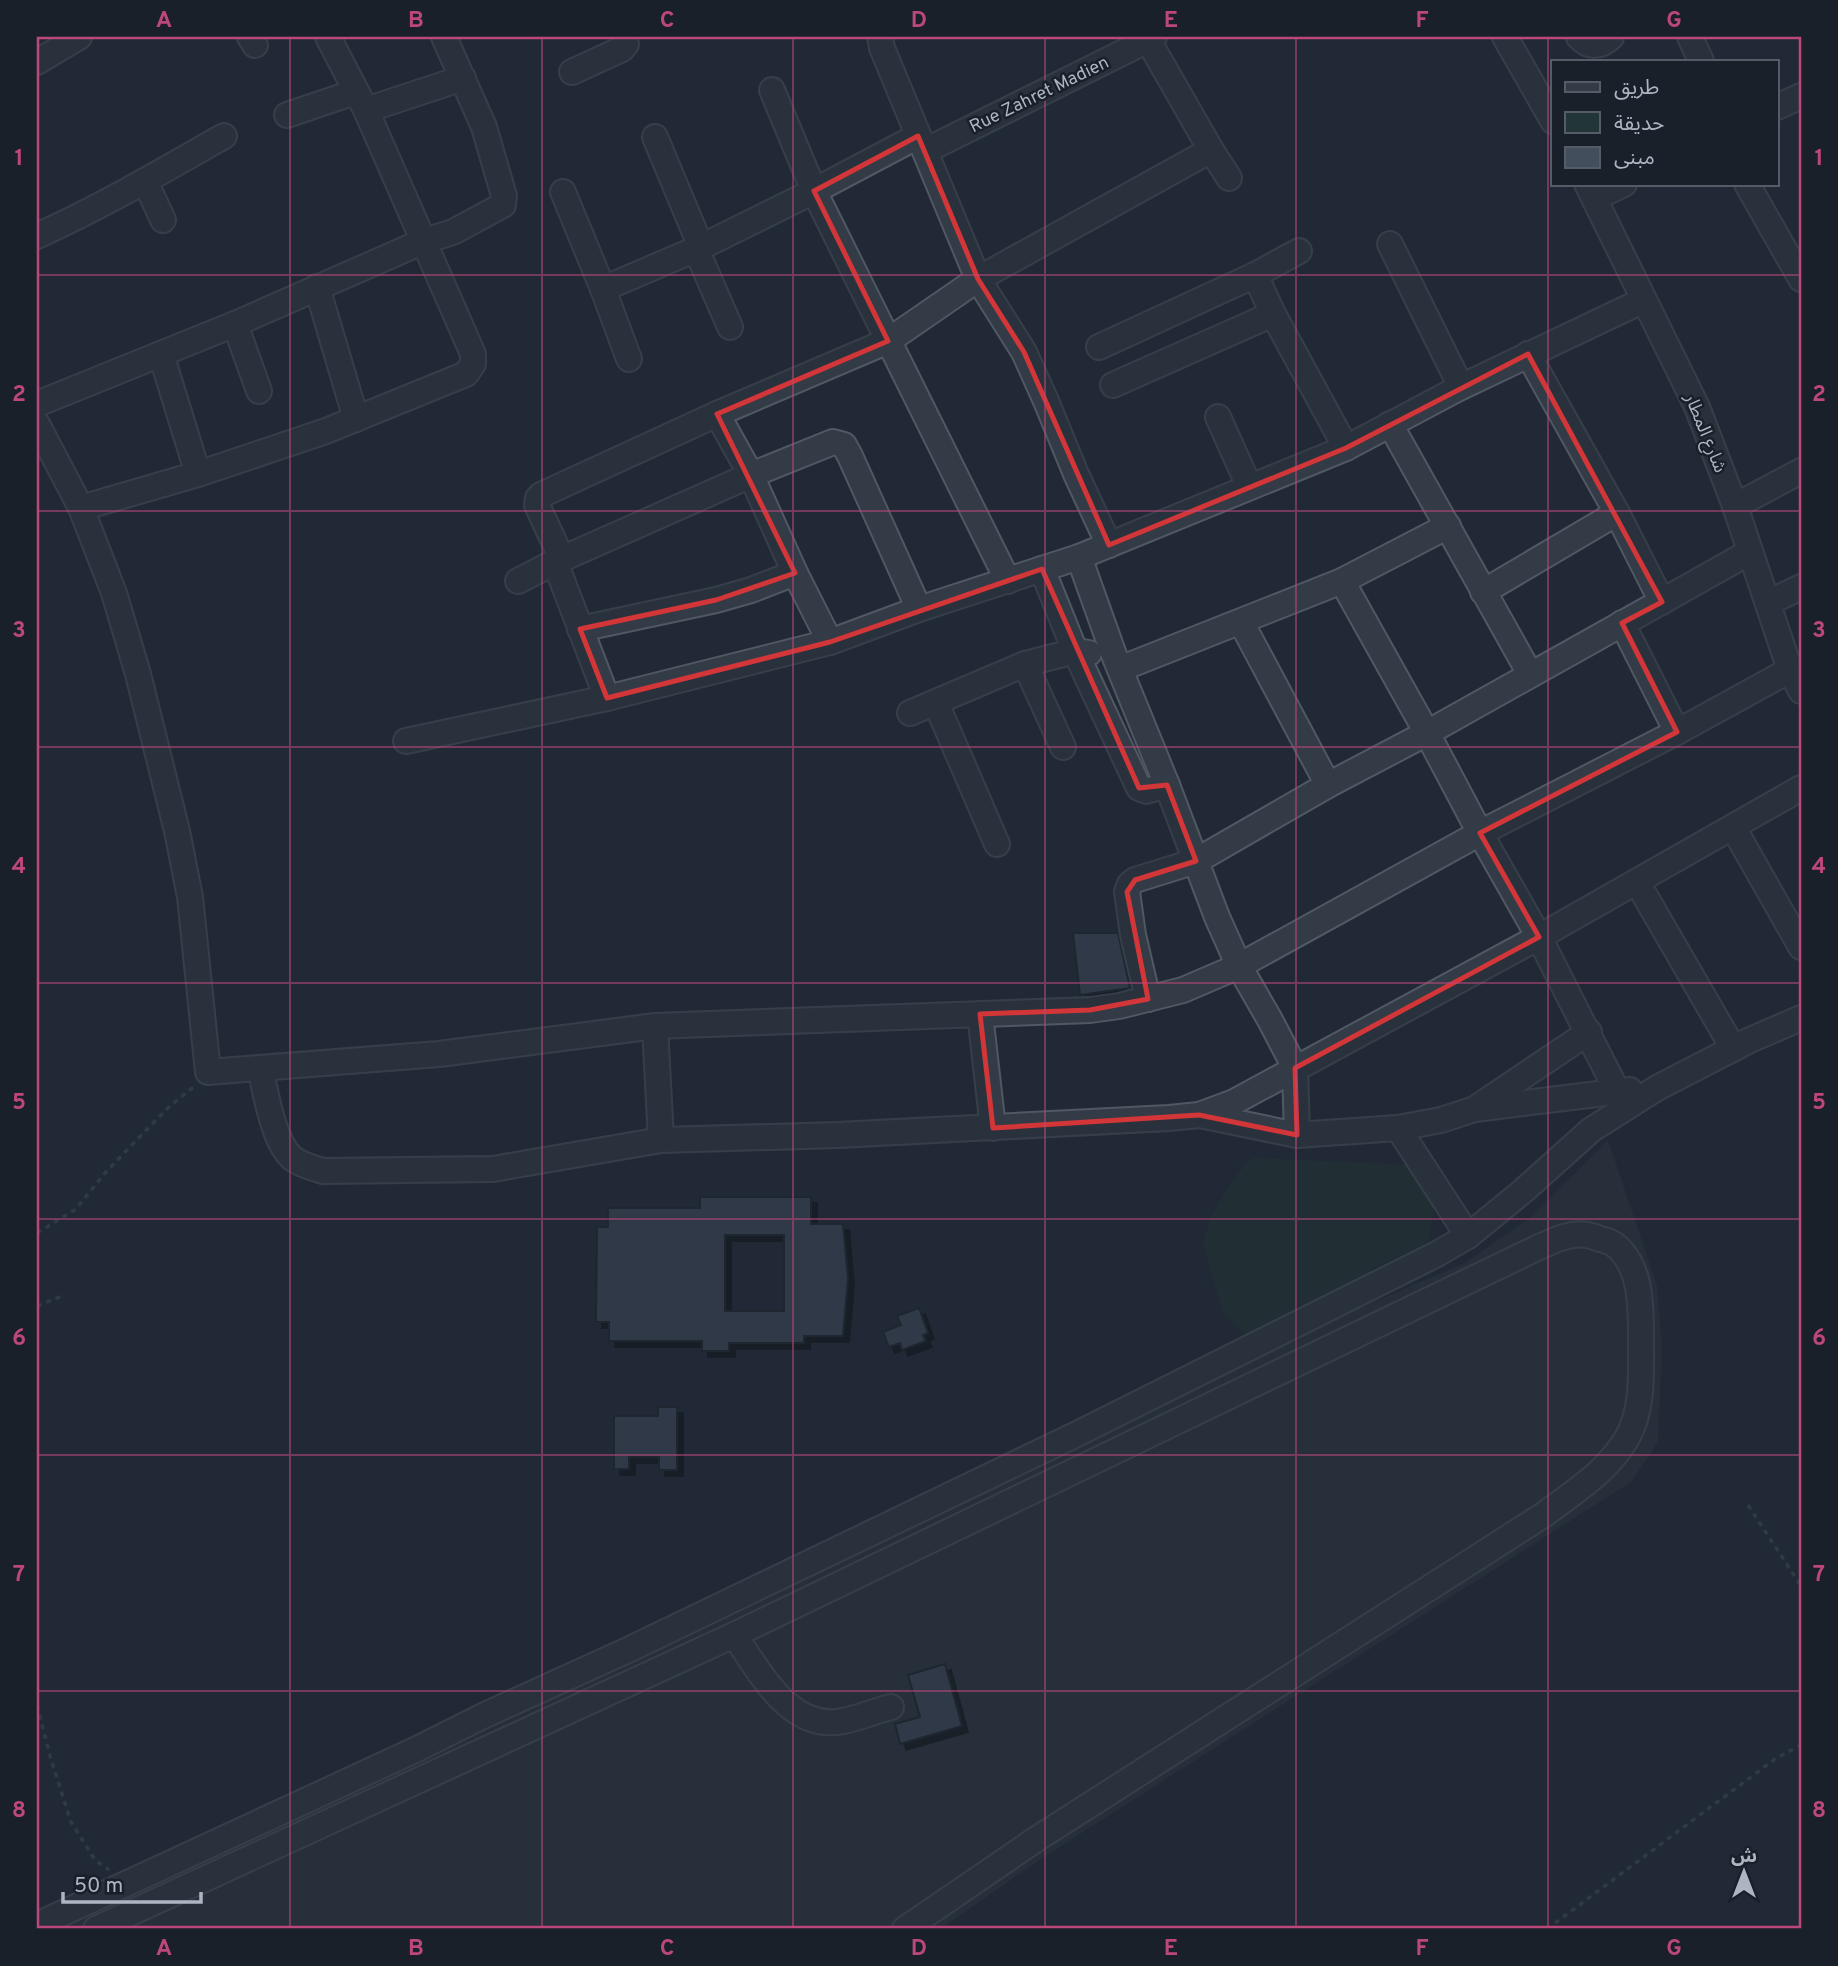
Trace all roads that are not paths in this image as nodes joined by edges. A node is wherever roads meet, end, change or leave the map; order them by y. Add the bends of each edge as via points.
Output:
1 (79, 37) edge
2 (328, 37) edge
3 (444, 37) edge
4 (624, 37) edge
5 (880, 37) edge
6 (1505, 37) edge
7 (1579, 37) edge
8 (1611, 37) edge
9 (1690, 37) edge
10 (1151, 38) edge
11 (1701, 60) edge
12 (37, 62) edge
13 (572, 72) dead end
14 (463, 78) junction
15 (772, 90) dead end
16 (1801, 96) edge
17 (361, 101) junction
18 (1778, 107) edge
19 (288, 115) dead end
20 (1551, 118) edge
21 (224, 136) dead end
22 (655, 137) dead end
23 (921, 143) junction
24 (1211, 150) junction
25 (1229, 178) dead end
26 (145, 181) junction
27 (1615, 186) edge
28 (1748, 186) edge
29 (814, 191) junction
30 (1591, 191) edge
31 (563, 192) dead end
32 (163, 220) dead end
33 (37, 236) edge
34 (424, 241) junction
35 (1390, 244) dead end
36 (698, 248) junction
37 (1299, 251) dead end
38 (1255, 275) junction
39 (978, 279) junction
40 (1801, 279) edge
41 (317, 287) junction
42 (603, 289) junction
43 (1644, 300) junction
44 (1273, 314) junction
45 (235, 324) junction
46 (730, 327) dead end
47 (887, 341) junction
48 (1099, 347) dead end
49 (161, 355) junction
50 (1528, 355) junction
51 (629, 359) dead end
52 (1113, 385) dead end
53 (1461, 387) junction
54 (259, 391) dead end
55 (37, 404) edge
56 (717, 414) junction
57 (1218, 417) dead end
58 (356, 419) junction
59 (37, 424) edge
60 (1390, 424) junction
61 (1346, 448) junction
62 (1801, 471) edge
63 (198, 474) junction
64 (751, 475) junction
65 (1249, 486) junction
66 (1735, 506) junction
67 (80, 508) junction
68 (1617, 513) junction
69 (1448, 526) junction
70 (1109, 545) junction
71 (1750, 552) junction
72 (1079, 557) junction
73 (558, 560) junction
74 (1042, 569) junction
75 (795, 573) junction
76 (518, 581) dead end
77 (1008, 581) junction
78 (1342, 581) junction
79 (1801, 587) edge
80 (1483, 592) junction
81 (1662, 601) junction
82 (1768, 603) junction
83 (919, 609) junction
84 (1241, 622) junction
85 (1622, 623) junction
86 (580, 629) junction
87 (830, 642) junction
88 (1075, 651) junction
89 (1117, 662) junction
90 (1026, 664) junction
91 (1530, 674) junction
92 (1796, 681) edge
93 (607, 698) junction
94 (936, 703) junction
95 (910, 713) dead end
96 (1677, 732) junction
97 (1427, 733) junction
98 (406, 741) dead end
99 (1063, 747) dead end
100 (1167, 785) junction
101 (1328, 785) junction
102 (1801, 788) edge
103 (1733, 827) junction
104 (1480, 833) junction
105 (997, 844) dead end
106 (1196, 861) junction
107 (1637, 882) junction
108 (1539, 937) junction
109 (1801, 947) edge
110 (1239, 966) junction
111 (1148, 999) junction
112 (980, 1014) junction
113 (1801, 1018) edge
114 (655, 1026) junction
115 (1588, 1032) junction
116 (1733, 1048) junction
117 (260, 1068) junction
118 (1295, 1068) junction
119 (1657, 1088) junction
120 (1617, 1091) junction
121 (1475, 1109) junction
122 (1199, 1115) junction
123 (993, 1128) junction
124 (1398, 1128) junction
125 (1297, 1135) junction
126 (661, 1140) junction
127 (1468, 1236) junction
128 (734, 1634) junction
129 (891, 1707) dead end
130 (37, 1925) edge
131 (96, 1929) edge
132 (905, 1929) edge

1 - 12 street
2 - 17 street
3 - 14 street
4 - 13 street via 622,50
5 - 23 street
6 - 20 street
7 - 8 street via 1596,45
9 - 11 street
10 - 23 street, Rue Zahret Madien
10 - 24 street
14 - 17 street
14 - 34 street via 484,127 503,205 453,232
15 - 29 street
16 - 18 street
17 - 19 street
17 - 34 street
21 - 26 street
22 - 36 street
23 - 29 street, Rue Zahret Madien
23 - 39 street
24 - 25 street
24 - 39 street
26 - 32 street
26 - 33 street
27 - 30 street
28 - 40 street
29 - 36 street, Rue Zahret Madien
29 - 47 street
30 - 43 street, شارع المطار
31 - 42 street
34 - 41 street
34 - 58 street via 473,364 466,374
35 - 53 street
36 - 42 street, Rue Zahret Madien
36 - 46 street
37 - 38 street
38 - 44 street
38 - 48 street
39 - 47 street
39 - 70 street via 1024,352
41 - 45 street
41 - 58 street
42 - 51 street
43 - 50 street
43 - 66 street, شارع المطار via 1697,407
44 - 52 street
44 - 61 street
45 - 49 street
45 - 54 street
47 - 56 street
47 - 77 street
49 - 55 street
49 - 63 street
50 - 53 street
50 - 68 street
53 - 60 street
56 - 64 street
56 - 73 street via 541,495 537,505
57 - 65 street
58 - 63 street
59 - 67 street
60 - 61 street
60 - 69 street
61 - 65 street
62 - 66 street
63 - 67 street
64 - 73 street
64 - 75 street
64 - 83 street via 833,442 844,445
65 - 70 street
66 - 71 street, شارع المطار
67 - 117 street via 114,593 177,831 190,897 208,1072
68 - 80 street
68 - 81 street
69 - 78 street
69 - 80 street
70 - 72 street
71 - 81 street
71 - 82 street, شارع المطار
72 - 74 street
72 - 89 street
73 - 76 street
73 - 86 street
74 - 77 street
74 - 88 street
75 - 86 street via 716,600
75 - 87 street
77 - 83 street
78 - 84 street
78 - 97 street
79 - 82 street
80 - 91 street
81 - 85 street
82 - 92 street, شارع المطار
83 - 87 street
84 - 89 street
84 - 101 street
85 - 91 street
85 - 96 street
86 - 93 street
87 - 93 street
88 - 89 street
88 - 90 street
88 - 100 street via 1139,788 1146,791
89 - 100 street
90 - 94 street
90 - 99 street
91 - 97 street
92 - 96 street
93 - 98 street
94 - 95 street
94 - 105 street
96 - 104 street
97 - 101 street
97 - 104 street
100 - 106 street
101 - 106 street
102 - 103 street
103 - 107 street
103 - 109 street
104 - 108 street
104 - 110 street
106 - 110 street
106 - 111 street via 1135,880 1127,892
107 - 108 street
107 - 116 street
108 - 115 street
108 - 118 street
110 - 111 street
110 - 118 street
111 - 112 street via 1090,1010
112 - 114 street
112 - 123 street
113 - 116 street
114 - 117 street via 439,1054
114 - 126 street
115 - 120 street
115 - 121 street
116 - 119 street
117 - 126 street via 278,1138 291,1157 323,1171 493,1169
118 - 122 street via 1234,1102
118 - 125 street
119 - 120 street
119 - 127 street via 1591,1130
120 - 121 street
121 - 124 street
122 - 123 street
122 - 125 street
123 - 126 street
124 - 125 street
124 - 127 street
127 - 130 street via 1079,1433 628,1650
128 - 129 street via 786,1705 803,1716 822,1722 843,1721
128 - 131 street
128 - 132 street via 1548,1243 1566,1236 1591,1235 1614,1244 1631,1263 1638,1287 1641,1337 1637,1411 1614,1458 1595,1476 1545,1514 1038,1838

